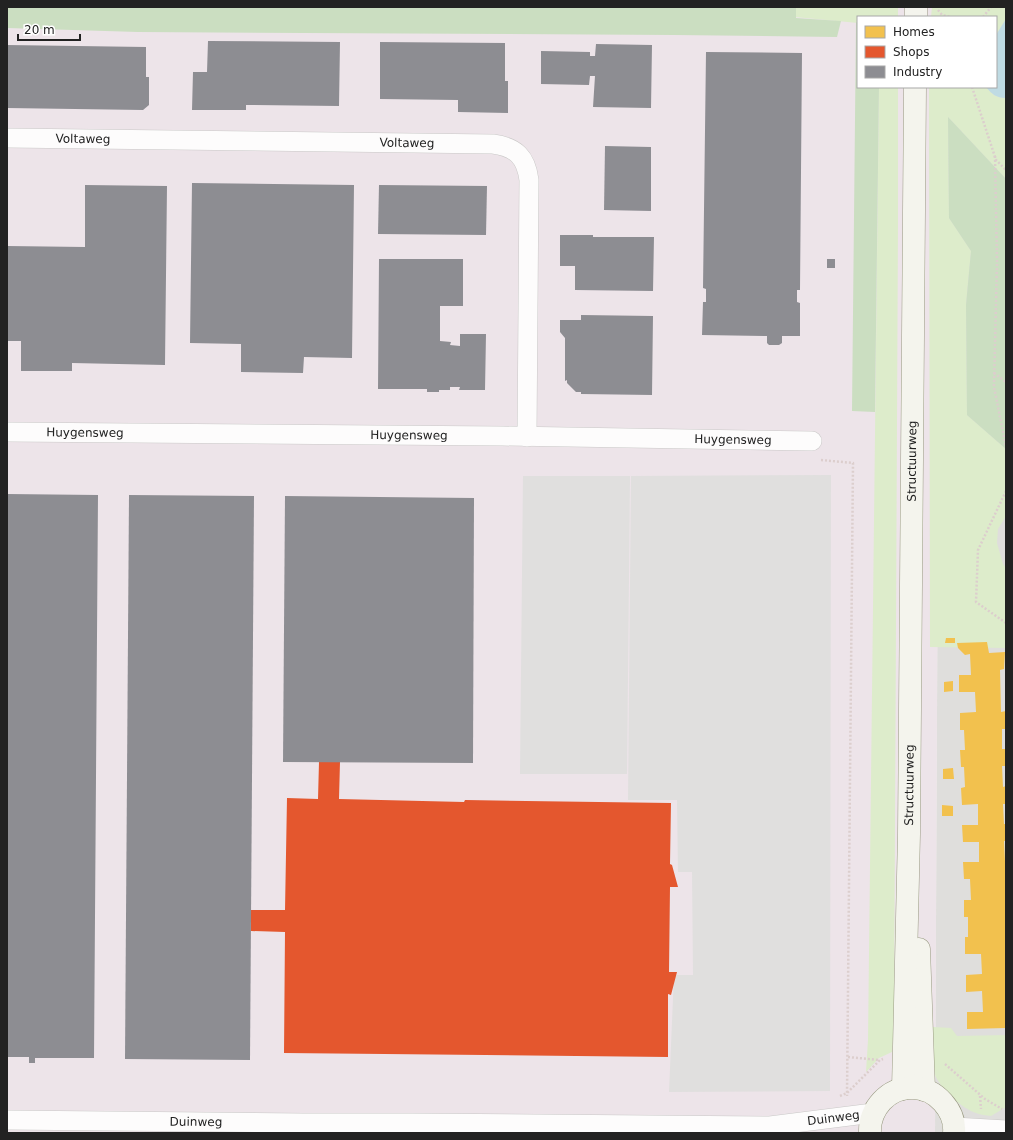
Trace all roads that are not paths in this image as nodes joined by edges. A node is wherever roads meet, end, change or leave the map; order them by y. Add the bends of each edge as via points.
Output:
1 (915, 88) edge
2 (7, 138) edge
3 (7, 432) edge
4 (527, 437) junction
5 (812, 441) road end
6 (913, 1089) junction
7 (7, 1120) edge
8 (871, 1123) edge
9 (770, 1126) junction
10 (411, 1128) edge
11 (954, 1130) edge
12 (1006, 1130) edge
13 (814, 1133) edge

1 - 6 main road, Structuurweg via 909,834
2 - 4 street, Voltaweg via 493,144 505,145 515,150 523,158 530,180
3 - 4 street, Huygensweg
4 - 5 street, Huygensweg
6 - 8 main road via 890,1094 880,1102
6 - 11 main road via 939,1097 950,1111
7 - 10 street, Duinweg
8 - 9 street, Duinweg via 847,1116
9 - 10 street, Duinweg
9 - 13 street, Duinweg
11 - 12 street

